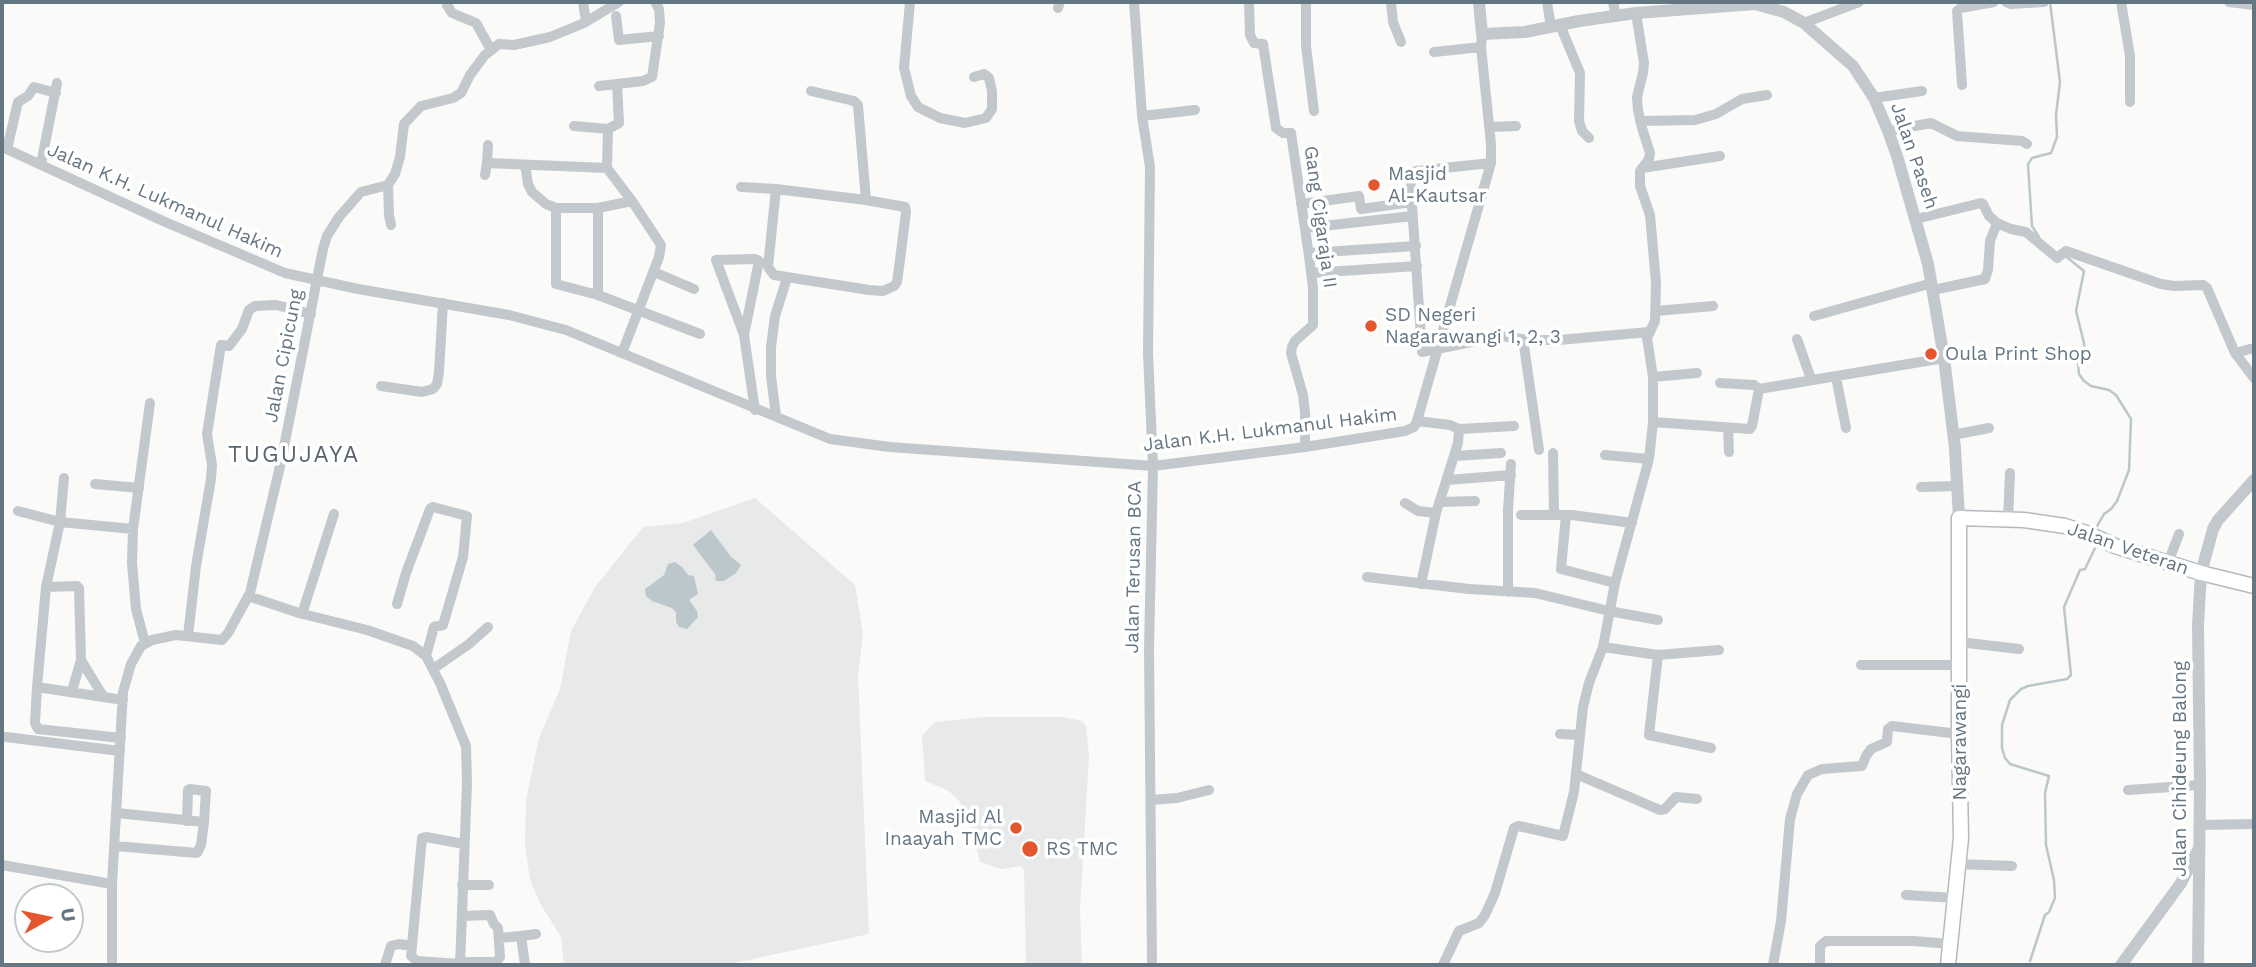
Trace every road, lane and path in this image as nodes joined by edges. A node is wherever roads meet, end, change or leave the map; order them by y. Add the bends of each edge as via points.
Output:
1 (583, 2) edge
2 (619, 2) edge
3 (655, 2) edge
4 (910, 2) edge
5 (1134, 2) edge
6 (1249, 2) edge
7 (1306, 2) edge
8 (1391, 2) edge
9 (1479, 2) edge
10 (1547, 2) edge
11 (1613, 2) edge
12 (1859, 2) edge
13 (1994, 2) edge
14 (2006, 2) edge
15 (2042, 2) edge
16 (2121, 2) edge
17 (2232, 2) edge
18 (447, 5) dead end
19 (2254, 5) edge
20 (1834, 6) edge
21 (1636, 13) junction
22 (616, 16) dead end
23 (1616, 17) junction
24 (586, 22) junction
25 (1804, 23) junction
26 (1556, 26) junction
27 (1482, 34) junction
28 (659, 36) junction
29 (1401, 42) dead end
30 (1481, 47) junction
31 (491, 50) junction
32 (1434, 52) dead end
33 (974, 78) dead end
34 (617, 84) junction
35 (1962, 85) dead end
36 (598, 86) dead end
37 (1922, 90) dead end
38 (811, 91) dead end
39 (1767, 95) dead end
40 (1874, 98) junction
41 (2130, 102) dead end
42 (1195, 110) dead end
43 (1314, 111) dead end
44 (1142, 116) junction
45 (1640, 121) junction
46 (574, 126) dead end
47 (1490, 127) junction
48 (1516, 127) dead end
49 (608, 129) junction
50 (1888, 131) junction
51 (1589, 138) dead end
52 (2027, 144) dead end
53 (488, 145) dead end
54 (4, 148) edge
55 (1720, 156) dead end
56 (487, 163) junction
57 (1491, 163) junction
58 (41, 164) junction
59 (525, 165) junction
60 (607, 168) junction
61 (1642, 168) junction
62 (485, 175) dead end
63 (388, 185) junction
64 (741, 187) dead end
65 (776, 189) junction
66 (866, 200) junction
67 (632, 201) junction
68 (1412, 202) junction
69 (1301, 204) junction
70 (556, 208) junction
71 (598, 208) junction
72 (1413, 216) junction
73 (1916, 219) junction
74 (1997, 223) junction
75 (391, 225) dead end
76 (1305, 229) junction
77 (1416, 246) junction
78 (1309, 253) junction
79 (1417, 266) junction
80 (654, 272) junction
81 (1311, 274) junction
82 (787, 278) junction
83 (317, 280) junction
84 (1933, 287) junction
85 (694, 289) dead end
86 (598, 295) junction
87 (443, 303) junction
88 (750, 304) junction
89 (732, 305) junction
90 (1713, 306) dead end
91 (638, 311) junction
92 (1656, 311) junction
93 (311, 314) junction
94 (1814, 316) dead end
95 (1649, 332) junction
96 (700, 334) dead end
97 (744, 335) junction
98 (1523, 339) junction
99 (1797, 339) dead end
100 (1437, 348) junction
101 (2254, 348) edge
102 (622, 353) junction
103 (2235, 353) junction
104 (1944, 358) junction
105 (1697, 373) dead end
106 (1653, 377) junction
107 (1836, 377) junction
108 (2254, 378) edge
109 (1811, 379) junction
110 (1720, 383) dead end
111 (382, 387) dead end
112 (1759, 389) junction
113 (150, 403) dead end
114 (755, 410) junction
115 (776, 416) junction
116 (1417, 421) junction
117 (1653, 422) junction
118 (1514, 426) dead end
119 (1728, 428) junction
120 (1846, 428) dead end
121 (1989, 428) dead end
122 (1459, 429) junction
123 (1953, 435) junction
124 (1305, 447) junction
125 (1539, 450) dead end
126 (1729, 452) dead end
127 (1501, 453) dead end
128 (1553, 453) dead end
129 (1605, 455) dead end
130 (1455, 456) junction
131 (1649, 459) junction
132 (1153, 466) junction
133 (2010, 472) dead end
134 (64, 478) dead end
135 (1447, 480) junction
136 (2254, 480) edge
137 (95, 484) dead end
138 (1957, 486) junction
139 (1921, 487) dead end
140 (139, 488) junction
141 (1475, 501) dead end
142 (1440, 502) junction
143 (1405, 503) dead end
144 (18, 511) dead end
145 (1436, 513) junction
146 (334, 514) dead end
147 (1521, 514) dead end
148 (1554, 514) junction
149 (1566, 514) junction
150 (1959, 518) junction
151 (2008, 519) junction
152 (60, 522) junction
153 (1632, 523) junction
154 (133, 529) junction
155 (2179, 534) dead end
156 (2168, 563) junction
157 (2201, 573) junction
158 (1367, 577) dead end
159 (1615, 583) junction
160 (1421, 584) junction
161 (2254, 586) edge
162 (46, 587) junction
163 (1508, 592) junction
164 (248, 596) junction
165 (397, 604) dead end
166 (1609, 611) junction
167 (302, 614) junction
168 (1658, 620) dead end
169 (488, 627) dead end
170 (188, 636) junction
171 (1959, 642) junction
172 (145, 643) junction
173 (1603, 646) junction
174 (2019, 649) dead end
175 (1719, 650) dead end
176 (1658, 655) junction
177 (426, 656) junction
178 (80, 660) junction
179 (1861, 665) dead end
180 (1959, 665) junction
181 (433, 669) junction
182 (37, 687) junction
183 (72, 691) junction
184 (103, 696) junction
185 (123, 700) junction
186 (1560, 734) dead end
187 (1959, 734) junction
188 (1580, 735) junction
189 (6, 737) dead end
190 (121, 738) junction
191 (1711, 748) dead end
192 (120, 751) junction
193 (1576, 774) junction
194 (2200, 785) junction
195 (1209, 790) dead end
196 (2128, 790) dead end
197 (1697, 799) dead end
198 (1151, 800) junction
199 (117, 813) junction
200 (187, 821) junction
201 (204, 822) junction
202 (2254, 824) edge
203 (2200, 825) junction
204 (464, 844) junction
205 (114, 846) junction
206 (2200, 846) junction
207 (1958, 864) junction
208 (2, 865) edge
209 (2012, 866) dead end
210 (112, 884) junction
211 (462, 885) junction
212 (489, 885) dead end
213 (1906, 895) dead end
214 (1955, 898) junction
215 (462, 916) junction
216 (536, 934) dead end
217 (521, 936) junction
218 (499, 938) junction
219 (1951, 944) junction
220 (412, 946) junction
221 (460, 963) edge
222 (112, 965) edge
223 (385, 965) edge
224 (524, 965) edge
225 (1152, 965) edge
226 (1443, 965) edge
227 (1773, 965) edge
228 (1820, 965) edge
229 (1948, 965) edge
230 (2121, 965) edge
231 (2198, 965) edge

1 - 24 street
2 - 24 street
3 - 28 street
4 - 33 street via 904,68 918,107 965,123 986,118 992,109 989,78 984,74
5 - 44 street, Jalan Terusan BCA
6 - 69 street, Gang Cigaraja II via 1250,35 1254,43 1263,44 1276,128 1291,133
7 - 43 street
8 - 29 street
9 - 27 street
10 - 26 street
11 - 23 street
12 - 20 street
13 - 35 street via 1957,11
14 - 15 street
16 - 41 street via 2130,57
17 - 19 street
18 - 31 street via 452,13 476,23
20 - 25 street
21 - 23 street, Jalan Paseh
21 - 25 street, Jalan Paseh via 1755,4
21 - 45 street via 1644,63 1637,97
22 - 28 street via 619,40
23 - 26 street, Jalan Paseh
24 - 31 street via 550,37 499,44
25 - 40 street, Jalan Paseh via 1853,66
26 - 27 street, Jalan Paseh
26 - 51 street via 1580,73 1579,121
27 - 30 street, Jalan K.H. Lukmanul Hakim
28 - 34 street via 652,77
30 - 32 street
30 - 47 street, Jalan K.H. Lukmanul Hakim
31 - 63 street via 461,93 421,106 404,124 400,157
34 - 36 street
34 - 49 street via 620,123
37 - 40 street
38 - 66 street via 858,105
39 - 45 street via 1742,99 1695,120
40 - 50 street, Jalan Paseh
42 - 44 street
44 - 132 street, Jalan Terusan BCA via 1150,167 1148,353
45 - 61 street via 1650,153
46 - 49 street
47 - 48 street
47 - 57 street, Jalan K.H. Lukmanul Hakim
49 - 60 street
50 - 52 street via 1931,123 1956,136
50 - 73 street, Jalan Paseh
53 - 56 street
54 - 58 street, Jalan K.H. Lukmanul Hakim
54 - 58 street via 18,102 34,88 56,88
55 - 61 street
56 - 59 street
56 - 62 street
57 - 68 street via 1412,172
57 - 100 street, Jalan K.H. Lukmanul Hakim
58 - 83 street, Jalan K.H. Lukmanul Hakim via 285,273
59 - 60 street
59 - 70 street via 532,192
60 - 67 street
61 - 92 street via 1639,176 1650,215
63 - 75 street
63 - 83 street, Jalan Cipicung via 361,192 340,217 323,249
64 - 65 street
65 - 66 street
65 - 82 street via 768,267 774,275
66 - 82 street via 906,209 894,286 869,290
67 - 71 street
67 - 80 street via 661,245
68 - 69 street via 1361,209 1359,196
68 - 72 street
69 - 76 street, Gang Cigaraja II
70 - 71 street
70 - 86 street via 556,284
71 - 86 street
72 - 76 street
72 - 77 street
73 - 74 street via 1981,203
73 - 84 street, Jalan Paseh
74 - 84 street via 1985,279
74 - 103 street via 2026,232 2057,258 2066,251 2161,284 2203,285
76 - 78 street, Gang Cigaraja II
77 - 78 street
77 - 79 street
78 - 81 street, Gang Cigaraja II
79 - 81 street
79 - 100 street via 1422,352
80 - 85 street
80 - 91 street
81 - 124 street, Gang Cigaraja II via 1313,325 1292,347 1306,413
82 - 115 street via 771,347
83 - 87 street, Jalan K.H. Lukmanul Hakim
83 - 93 street, Jalan Cipicung
84 - 94 street
84 - 104 street, Jalan Paseh
86 - 91 street
87 - 102 street, Jalan K.H. Lukmanul Hakim via 566,330
87 - 111 street via 436,384 422,392
88 - 89 street
88 - 89 street via 759,261 716,260
88 - 97 street
89 - 97 street
90 - 92 street
91 - 96 street
91 - 102 street
92 - 95 street
93 - 164 street, Jalan Cipicung
93 - 170 street via 276,305 255,306 229,346 221,345 207,434 211,479
95 - 98 street
95 - 106 street
97 - 114 street
98 - 100 street via 1501,336
98 - 125 street
99 - 109 street
100 - 116 street, Jalan K.H. Lukmanul Hakim
101 - 103 street
102 - 114 street, Jalan K.H. Lukmanul Hakim
103 - 108 street
104 - 107 street
104 - 123 street, Jalan Paseh
105 - 106 street
106 - 117 street
107 - 109 street
107 - 120 street
109 - 112 street
110 - 112 street
112 - 119 street via 1752,428
113 - 140 street
114 - 115 street, Jalan K.H. Lukmanul Hakim
115 - 132 street, Jalan K.H. Lukmanul Hakim via 845,442
116 - 122 street
116 - 124 street, Jalan K.H. Lukmanul Hakim via 1405,431
117 - 119 street
117 - 131 street
118 - 122 street
119 - 126 street
121 - 123 street
122 - 130 street
123 - 138 street, Jalan Paseh
124 - 132 street, Jalan K.H. Lukmanul Hakim
127 - 130 street
128 - 148 street
129 - 131 street
130 - 135 street
131 - 153 street
132 - 198 street, Jalan Terusan BCA
133 - 151 street
134 - 152 street
135 - 142 street
135 - 163 street via 1511,470
136 - 157 street, Jalan Cihideung Balong via 2218,520
137 - 140 street
138 - 139 street
138 - 150 street, Jalan Paseh
140 - 154 street
141 - 142 street
142 - 145 street
143 - 145 street via 1418,511
144 - 152 street
145 - 160 street
146 - 167 street
147 - 148 street
148 - 149 street
149 - 153 street
149 - 159 street via 1560,569
150 - 151 main road, Jalan Veteran
150 - 171 main road, Nagarawangi
151 - 156 main road, Jalan Veteran via 2077,529
152 - 154 street
152 - 162 street
153 - 159 street
154 - 172 street via 135,597
155 - 156 street
156 - 157 main road, Jalan Veteran
157 - 161 main road, Jalan Veteran
157 - 194 street, Jalan Cihideung Balong
158 - 160 street
159 - 166 street
160 - 163 street
162 - 178 street via 79,588
162 - 182 street
163 - 166 street via 1546,595
164 - 167 street
164 - 170 street, Jalan Cipicung via 223,639
165 - 177 street via 430,509 467,516 463,556 443,625 434,627
166 - 168 street
166 - 173 street
167 - 177 street via 367,630 413,646
169 - 181 street
170 - 172 street, Jalan Cipicung
171 - 174 street
171 - 180 main road, Nagarawangi
172 - 185 street via 131,664
173 - 176 street
173 - 188 street via 1584,681
175 - 176 street
176 - 191 street via 1649,734
177 - 181 street
178 - 183 street
178 - 184 street
179 - 180 street
180 - 187 main road, Nagarawangi
181 - 204 street via 464,742
182 - 183 street
182 - 190 street via 38,729
183 - 184 street
184 - 185 street
185 - 190 street
186 - 188 street
187 - 207 main road, Nagarawangi
187 - 227 street via 1892,726 1888,741 1871,749 1862,766 1822,769 1808,775 1790,819
188 - 193 street
189 - 192 street
190 - 192 street
192 - 199 street
193 - 197 street via 1660,810 1676,797
193 - 226 street via 1563,836 1514,828 1485,915 1479,923 1459,931
194 - 196 street
194 - 203 street, Jalan Cihideung Balong
195 - 198 street
198 - 225 street, Jalan Terusan BCA
199 - 200 street
199 - 205 street
200 - 201 street
200 - 201 street via 190,789 206,791
201 - 205 street via 197,853
202 - 203 street
203 - 206 street, Jalan Cihideung Balong
204 - 211 street
204 - 220 street via 422,838
205 - 210 street
206 - 230 street via 2181,883
206 - 231 street, Jalan Cihideung Balong
207 - 209 street
207 - 214 main road, Nagarawangi
208 - 210 street
210 - 222 street
211 - 212 street
211 - 215 street
213 - 214 street
214 - 219 main road, Nagarawangi
215 - 218 street via 490,915
215 - 221 street
216 - 217 street
217 - 218 street
217 - 224 street
218 - 221 street via 496,962
219 - 228 street via 1826,941 1820,946
219 - 229 main road, Nagarawangi
220 - 221 street via 411,956 416,961
220 - 223 street via 391,946

